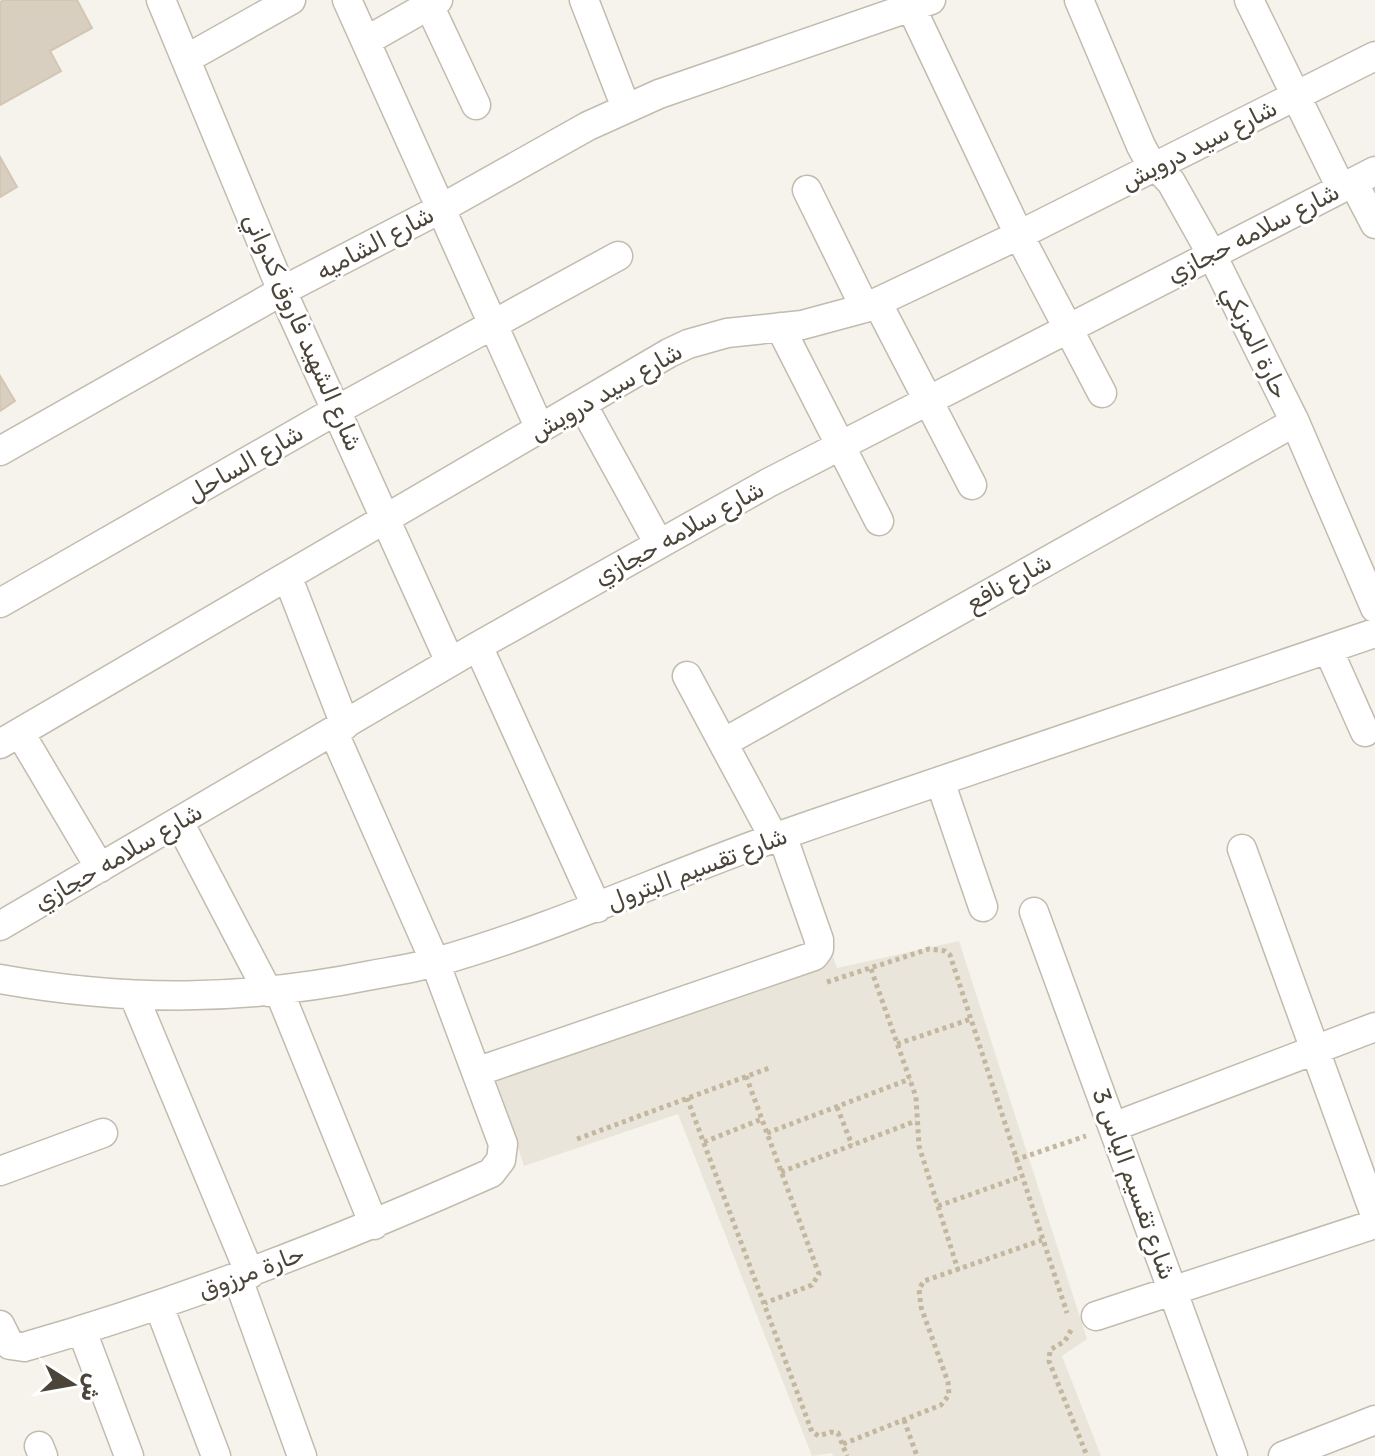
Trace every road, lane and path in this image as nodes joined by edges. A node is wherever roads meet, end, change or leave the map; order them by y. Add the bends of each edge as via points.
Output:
1 (161, 0) edge
2 (291, 0) edge
3 (347, 0) edge
4 (584, 0) edge
5 (1079, 0) edge
6 (1249, 0) edge
7 (433, 2) edge
8 (921, 4) edge
9 (366, 41) junction
10 (1375, 56) edge
11 (186, 59) junction
12 (1296, 96) junction
13 (476, 105) dead end
14 (626, 108) junction
15 (1156, 166) junction
16 (1356, 180) edge
17 (807, 190) dead end
18 (442, 208) junction
19 (1375, 224) edge
20 (1019, 235) junction
21 (1211, 253) junction
22 (618, 256) dead end
23 (282, 291) junction
24 (871, 305) junction
25 (494, 324) junction
26 (780, 327) junction
27 (1068, 328) junction
28 (1102, 393) dead end
29 (928, 400) junction
30 (582, 404) junction
31 (337, 410) junction
32 (1295, 422) junction
33 (540, 429) junction
34 (841, 445) junction
35 (0, 451) edge
36 (972, 485) dead end
37 (385, 519) junction
38 (879, 521) dead end
39 (659, 544) junction
40 (288, 578) junction
41 (0, 603) edge
42 (1375, 608) edge
43 (1375, 633) edge
44 (478, 646) junction
45 (1328, 649) junction
46 (450, 662) junction
47 (687, 676) dead end
48 (340, 729) junction
49 (1365, 732) dead end
50 (6, 740) edge
51 (723, 743) junction
52 (940, 781) junction
53 (179, 822) junction
54 (778, 836) junction
55 (1242, 849) dead end
56 (100, 868) junction
57 (983, 907) dead end
58 (597, 908) junction
59 (1034, 912) dead end
60 (0, 926) edge
61 (435, 962) junction
62 (871, 969) junction
63 (0, 979) edge
64 (818, 985) dead end
65 (273, 991) junction
66 (134, 996) junction
67 (971, 1019) junction
68 (1375, 1027) edge
69 (897, 1044) junction
70 (1315, 1051) junction
71 (772, 1067) dead end
72 (476, 1072) junction
73 (746, 1076) junction
74 (910, 1079) junction
75 (687, 1098) junction
76 (837, 1107) junction
77 (762, 1119) junction
78 (916, 1121) junction
79 (1113, 1127) junction
80 (103, 1133) dead end
81 (767, 1133) junction
82 (577, 1139) dead end
83 (704, 1142) junction
84 (852, 1145) junction
85 (1015, 1160) junction
86 (0, 1171) edge
87 (781, 1172) junction
88 (1020, 1177) junction
89 (938, 1206) junction
90 (1375, 1215) edge
91 (1375, 1224) edge
92 (374, 1225) junction
93 (1042, 1240) junction
94 (958, 1270) junction
95 (244, 1276) junction
96 (1173, 1291) junction
97 (765, 1303) junction
98 (159, 1306) junction
99 (1096, 1316) dead end
100 (0, 1325) edge
101 (82, 1331) junction
102 (904, 1420) junction
103 (1375, 1420) edge
104 (843, 1444) junction
105 (129, 1456) edge
106 (216, 1456) edge
107 (302, 1456) edge
108 (847, 1456) edge
109 (917, 1456) edge
110 (1087, 1456) edge
111 (1233, 1456) edge
112 (1283, 1456) edge

1 - 11 street, شارع الشهيد فاروق كدواني
2 - 11 street
3 - 9 street
4 - 14 street
5 - 15 street, حارة المزبكي via 1141,146
6 - 12 street
7 - 9 street
7 - 13 street
8 - 14 street, شارع الشاميه
8 - 20 street
9 - 18 street
10 - 12 street, شارع سيد درويش
11 - 23 street, شارع الشهيد فاروق كدواني
12 - 15 street, شارع سيد درويش
12 - 16 street
14 - 18 street, شارع الشاميه
15 - 20 street, شارع سيد درويش
15 - 21 street, حارة المزبكي via 1171,182
16 - 19 street
16 - 21 street, شارع سلامه حجازي
17 - 24 street
18 - 23 street, شارع الشاميه
18 - 25 street
20 - 24 street, شارع سيد درويش
20 - 27 street
21 - 27 street, شارع سلامه حجازي
21 - 32 street, حارة المزبكي
22 - 25 street, شارع الساحل
23 - 31 street, شارع الشهيد فاروق كدواني
23 - 35 street, شارع الشاميه
24 - 26 street, شارع سيد درويش via 823,321
24 - 29 street
25 - 31 street, شارع الساحل
25 - 33 street
26 - 30 street, شارع سيد درويش via 688,344
26 - 34 street
27 - 28 street
27 - 29 street, شارع سلامه حجازي
29 - 34 street, شارع سلامه حجازي
29 - 36 street
30 - 33 street, شارع سيد درويش
30 - 39 street
31 - 37 street, شارع الشهيد فاروق كدواني
31 - 41 street, شارع الساحل
32 - 42 street, حارة المزبكي
32 - 51 street, شارع نافع
33 - 37 street, شارع سيد درويش
34 - 38 street
34 - 39 street, شارع سلامه حجازي
37 - 40 street, شارع سيد درويش
37 - 46 street, شارع الشهيد فاروق كدواني
39 - 44 street, شارع سلامه حجازي
40 - 48 street
40 - 50 street, شارع سيد درويش
43 - 45 street, شارع تقسيم البترول
44 - 46 street, شارع سلامه حجازي
44 - 58 street
45 - 49 street
45 - 52 street, شارع تقسيم البترول
46 - 48 street, شارع سلامه حجازي
47 - 51 street
48 - 53 street, شارع سلامه حجازي
48 - 61 street
50 - 56 street
51 - 54 street
52 - 54 street, شارع تقسيم البترول
52 - 57 street
53 - 56 street, شارع سلامه حجازي
53 - 65 street
54 - 58 street, شارع تقسيم البترول
54 - 72 street via 819,940 814,956
55 - 70 street
56 - 60 street, شارع سلامه حجازي
58 - 61 street, شارع تقسيم البترول
59 - 79 street, شارع تقسيم الياس 3
61 - 65 street, شارع تقسيم البترول
61 - 72 street
62 - 64 path
62 - 67 path via 929,949 945,951
62 - 69 path
63 - 66 street, شارع تقسيم البترول
65 - 66 street, شارع تقسيم البترول
65 - 92 street
66 - 95 street
67 - 69 path
67 - 85 path
68 - 70 street
69 - 74 path
70 - 79 street
70 - 90 street
71 - 73 path
72 - 92 street, حارة مرزوق via 503,1144 501,1160 491,1173
73 - 75 path
73 - 77 path
74 - 76 path
74 - 78 path
75 - 82 path
75 - 83 path
76 - 81 path
76 - 84 path
77 - 81 path
77 - 83 path
78 - 84 path
78 - 89 path
79 - 85 path
79 - 96 street, شارع تقسيم الياس 3
80 - 86 street
81 - 87 path
83 - 97 path
84 - 87 path
85 - 88 path
87 - 97 path via 819,1274 812,1285
88 - 89 path
88 - 93 path
89 - 94 path
91 - 96 street
92 - 95 street, حارة مرزوق
93 - 94 path
93 - 110 path via 1071,1331 1050,1350 1049,1361
94 - 102 path via 924,1281 919,1289 949,1395 941,1405
95 - 98 street, حارة مرزوق
95 - 107 street
96 - 99 street
96 - 111 street, شارع تقسيم الياس 3
97 - 104 path via 812,1432 836,1432
98 - 101 street, حارة مرزوق
98 - 106 street
100 - 101 street, حارة مرزوق via 17,1348
101 - 105 street
102 - 104 path
102 - 109 path
103 - 112 street
104 - 108 path

